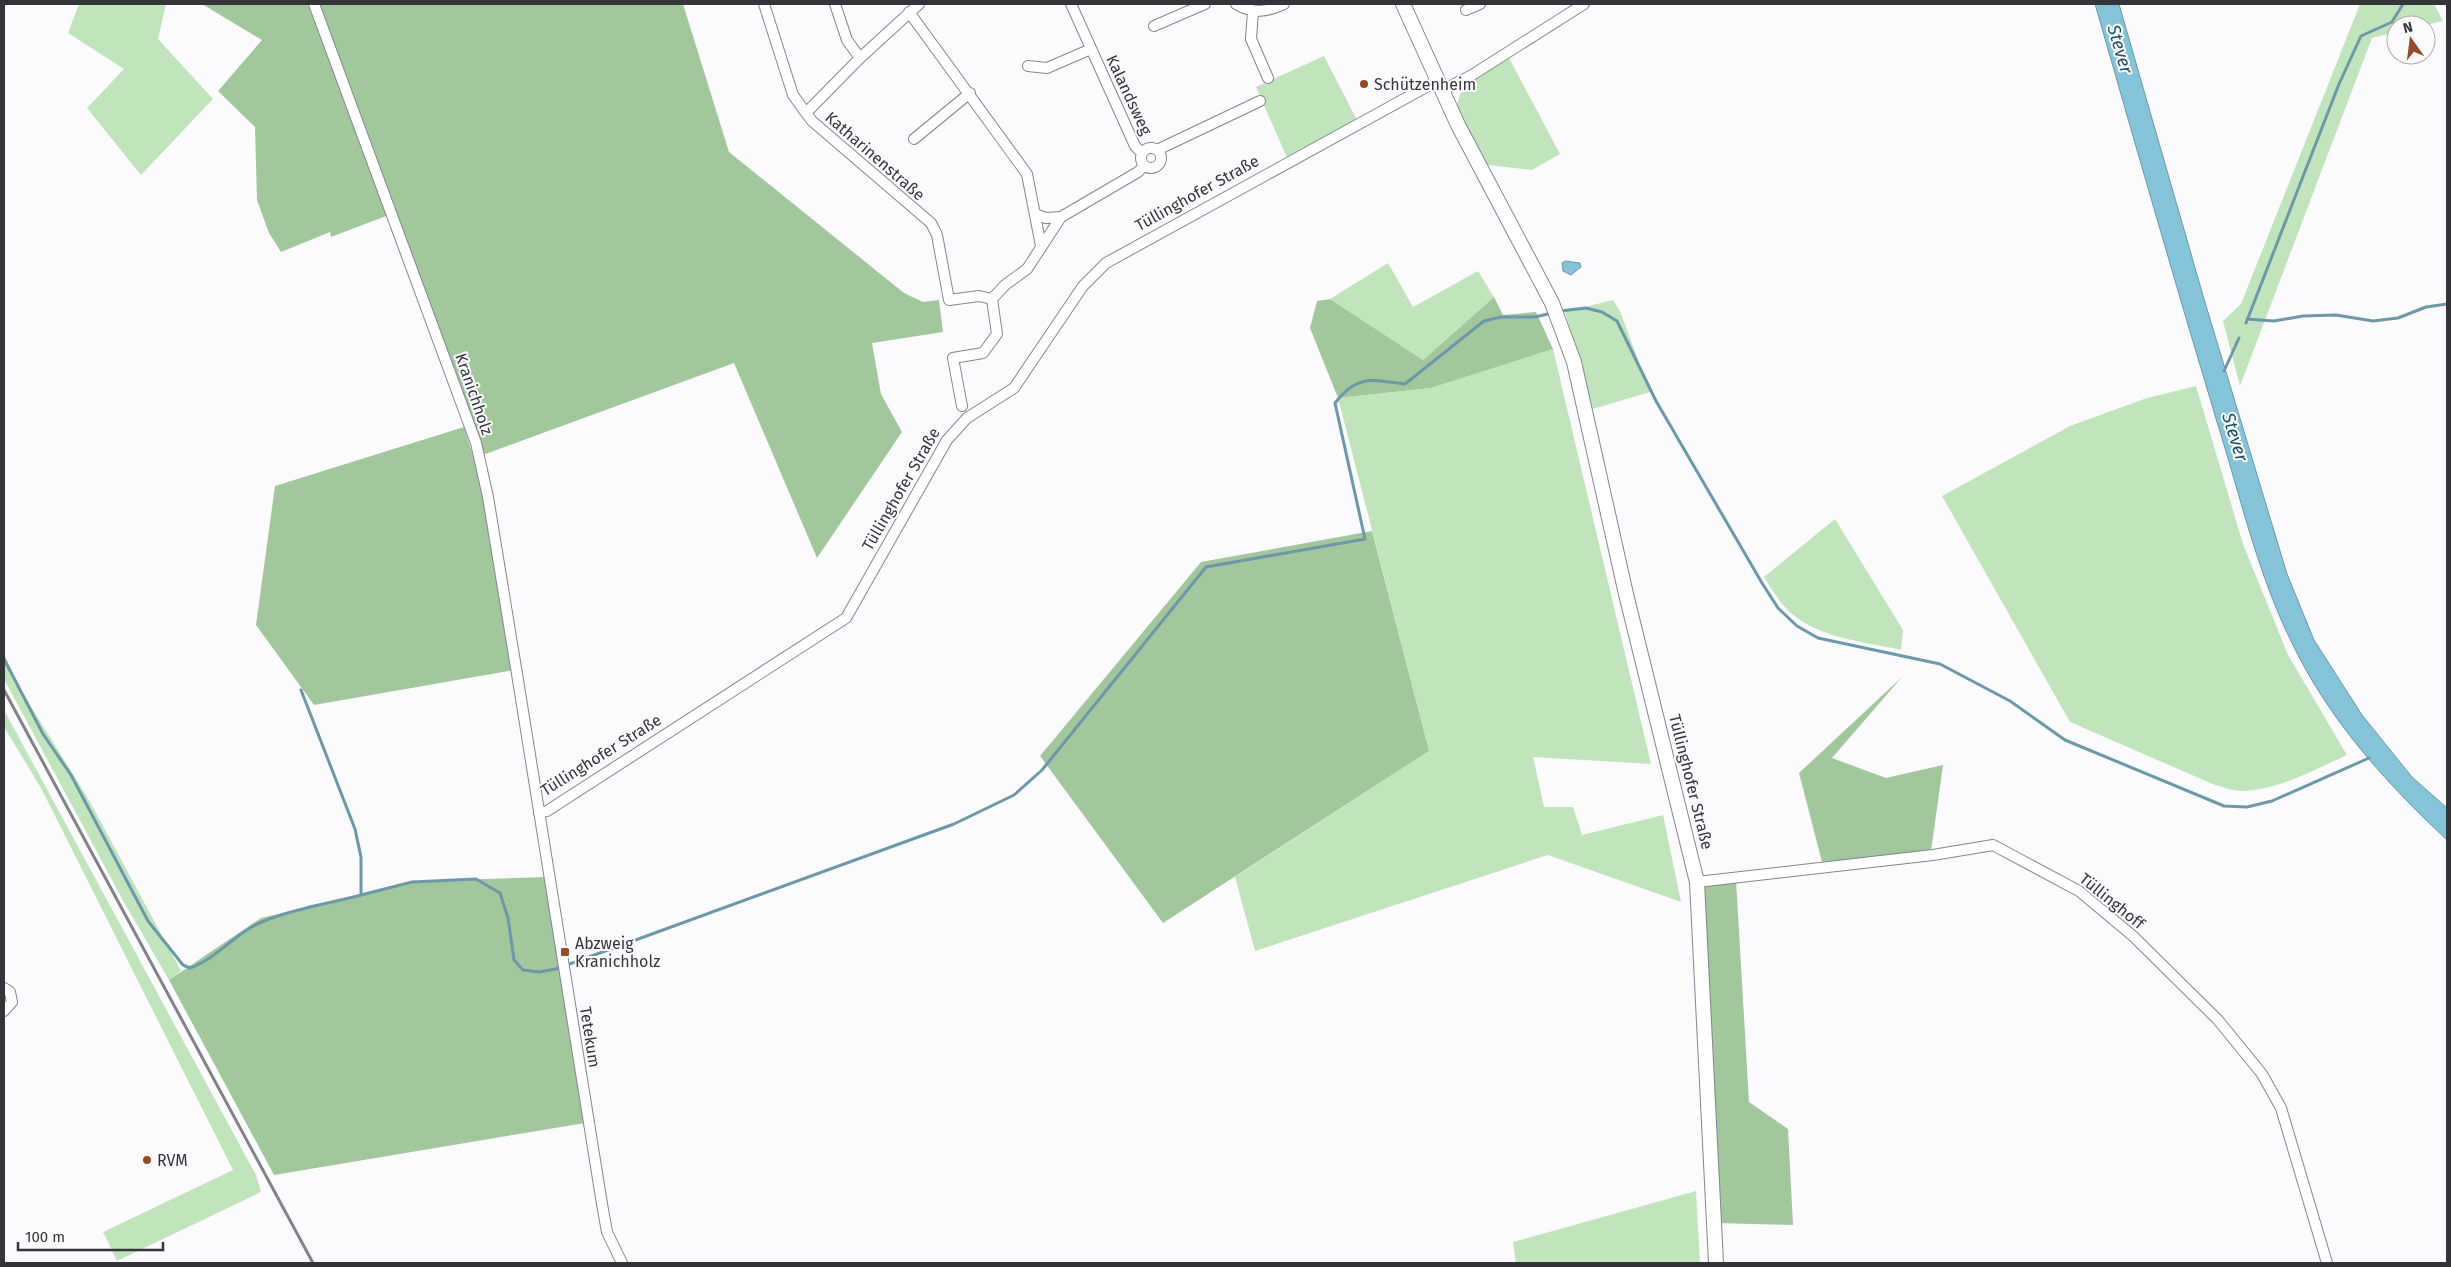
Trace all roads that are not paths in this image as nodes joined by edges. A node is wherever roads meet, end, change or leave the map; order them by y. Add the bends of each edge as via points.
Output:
1 (314, 4) edge
2 (764, 4) edge
3 (835, 4) edge
4 (920, 4) edge
5 (1071, 4) edge
6 (1204, 4) edge
7 (1236, 4) edge
8 (1284, 4) edge
9 (1403, 4) edge
10 (1480, 4) edge
11 (1584, 4) edge
12 (1466, 10) dead end
13 (1253, 11) junction
14 (909, 12) junction
15 (1154, 26) dead end
16 (1091, 50) junction
17 (860, 58) junction
18 (1028, 66) dead end
19 (1268, 78) dead end
20 (1439, 86) junction
21 (970, 93) junction
22 (1260, 101) dead end
23 (806, 113) junction
24 (914, 139) dead end
25 (1158, 150) junction
26 (1142, 153) junction
27 (1144, 166) junction
28 (1035, 214) junction
29 (1061, 216) junction
30 (1041, 246) junction
31 (992, 299) junction
32 (962, 406) dead end
33 (539, 813) junction
34 (1696, 882) junction
35 (4, 988) edge
36 (4, 1011) edge
37 (622, 1263) edge
38 (1716, 1263) edge
39 (2327, 1263) edge

1 - 33 street, Kranichholz via 476,443 488,497
2 - 23 street via 793,95
3 - 17 street via 848,40
4 - 14 street, Katharinenstraße
5 - 16 street, Kalandsweg
6 - 15 street
7 - 13 street
8 - 13 street
9 - 20 main road
10 - 12 street
11 - 20 street, Tüllinghofer Straße via 1472,75
13 - 19 street via 1251,39
14 - 17 street, Katharinenstraße
14 - 21 street
16 - 18 street, Kalandsweg via 1047,68
16 - 26 street, Kalandsweg
17 - 23 street, Katharinenstraße
20 - 33 street, Tüllinghofer Straße via 1106,263 1083,286 1014,388 967,418 947,440 846,618 547,811
20 - 34 main road, Tüllinghofer Straße via 1552,303 1574,362
21 - 24 street
21 - 28 street via 1027,174
22 - 25 street
23 - 31 street, Katharinenstraße via 930,222 937,235 949,300 979,296
25 - 26 street
25 - 27 street via 1159,164 1151,169
26 - 27 street
27 - 29 street
28 - 29 street via 1046,218
28 - 30 street
29 - 30 street
30 - 31 street via 1027,270 1004,285
31 - 32 street via 997,334 983,354 953,358
33 - 37 street, Tetekum via 607,1232
34 - 38 main road, Tüllinghofer Straße
34 - 39 street, Tüllinghoff via 1933,855 1993,845 2079,891 2133,936 2218,1020 2262,1074 2281,1108
35 - 36 street via 10,992 12,1002

